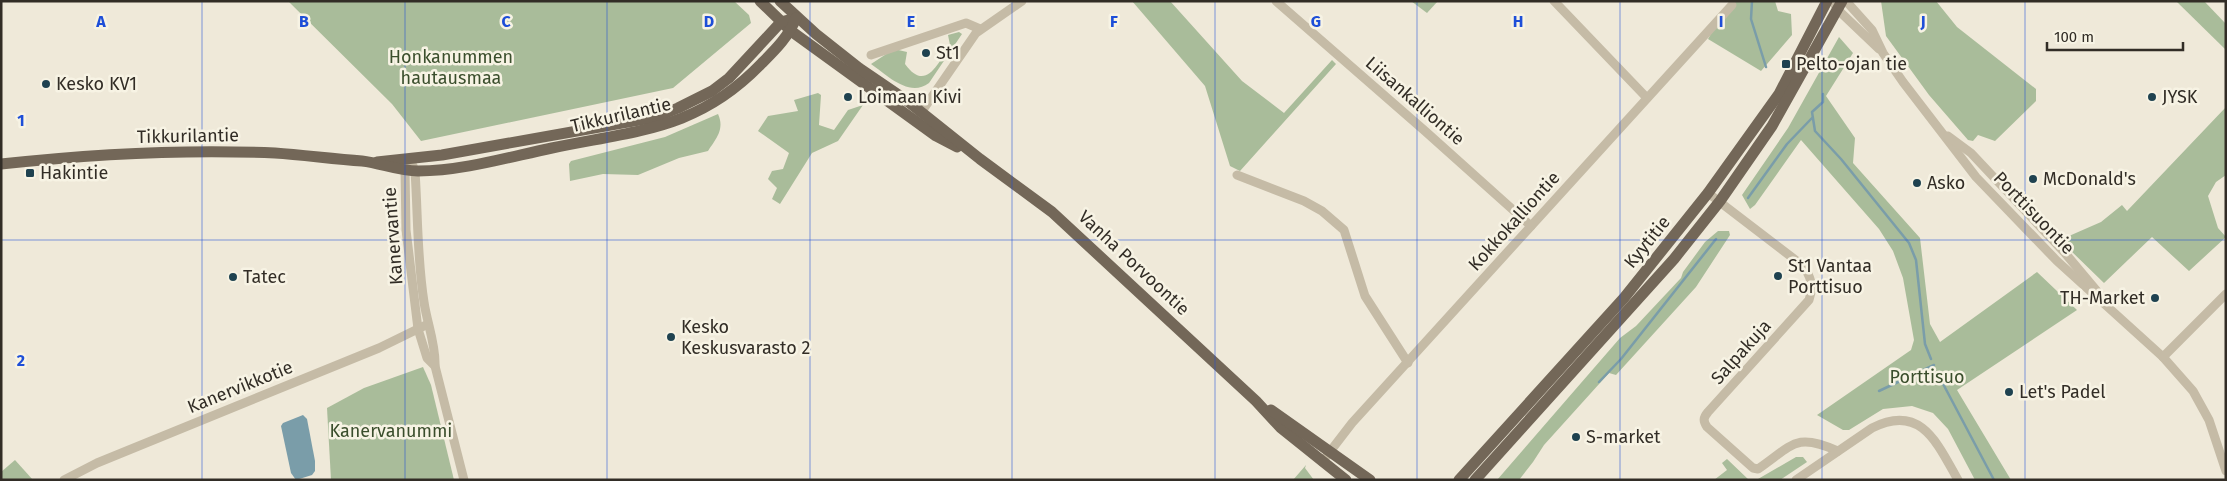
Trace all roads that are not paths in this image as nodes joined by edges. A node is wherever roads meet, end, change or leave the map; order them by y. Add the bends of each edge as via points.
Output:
1 (760, 1) edge
2 (780, 1) edge
3 (1022, 1) edge
4 (1276, 1) edge
5 (1554, 1) edge
6 (1826, 1) edge
7 (1839, 3) edge
8 (1732, 5) dead end
9 (796, 18) junction
10 (782, 22) junction
11 (980, 29) junction
12 (791, 31) junction
13 (871, 55) dead end
14 (1647, 98) junction
15 (918, 117) junction
16 (1942, 131) junction
17 (1, 164) edge
18 (410, 167) junction
19 (1237, 175) dead end
20 (1708, 193) junction
21 (1720, 201) junction
22 (1531, 226) junction
23 (2226, 294) edge
24 (2112, 310) junction
25 (428, 324) junction
26 (418, 329) junction
27 (2163, 357) junction
28 (1408, 362) junction
29 (435, 366) junction
30 (1256, 401) junction
31 (1838, 451) junction
32 (1329, 452) junction
33 (2224, 458) edge
34 (1322, 462) junction
35 (2226, 471) edge
36 (64, 480) edge
37 (464, 480) edge
38 (1346, 480) edge
39 (1370, 480) edge
40 (1459, 480) edge
41 (1475, 480) edge
42 (1796, 480) edge
43 (1958, 480) edge

1 - 10 main road, Vanha Porvoontie
2 - 9 main road, Vanha Porvoontie
3 - 11 street
4 - 22 street, Liisankalliontie
5 - 14 street
6 - 20 main road, Kyytitie via 1779,94
7 - 16 street, Porttisuontie via 1883,52
7 - 21 main road, Kyytitie via 1772,126
8 - 14 street, Kokkokalliontie
9 - 10 main road
9 - 12 main road, Tikkurilantie
9 - 15 main road, Vanha Porvoontie
10 - 12 main road, Vanha Porvoontie
10 - 18 main road, Tikkurilantie via 729,78 699,99 656,117
11 - 13 street via 966,23
11 - 15 street
12 - 15 main road, Vanha Porvoontie
12 - 18 main road, Tikkurilantie via 739,86 685,118 646,130 446,168
14 - 22 street, Kokkokalliontie
15 - 30 main road, Vanha Porvoontie via 1052,212
16 - 24 street, Porttisuontie via 1977,160 2087,277
16 - 24 street, Porttisuontie via 1962,160 2001,204 2057,261
17 - 18 main road, Tikkurilantie via 129,154 216,152 376,162 389,168
18 - 25 street, Kanervantie
18 - 26 street, Kanervantie via 406,230
19 - 28 street via 1304,200 1344,230 1365,296
20 - 21 street, Salpakuja
20 - 40 main road, Kyytitie via 1624,298
21 - 31 street, Salpakuja via 1802,265 1811,279 1812,289 1809,300 1708,412 1704,421 1753,468 1758,469 1805,440
21 - 41 main road, Kyytitie via 1674,259
22 - 28 street, Kokkokalliontie
23 - 27 street
24 - 27 street, Porttisuontie
25 - 26 street, Kanervikkotie
25 - 29 street, Kanervantie via 436,356
26 - 29 street, Kanervantie via 426,358
26 - 36 street, Kanervikkotie
27 - 33 street, Porttisuontie via 2204,407
28 - 32 street, Kokkokalliontie
29 - 37 street, Kanervantie
30 - 32 main road, Vanha Porvoontie
30 - 34 main road, Vanha Porvoontie via 1281,428
31 - 42 street
31 - 43 street via 1885,422 1914,422 1940,449
32 - 34 street, Kokkokalliontie
32 - 39 main road, Vanha Porvoontie
33 - 35 street, Porttisuontie
34 - 38 main road, Vanha Porvoontie

